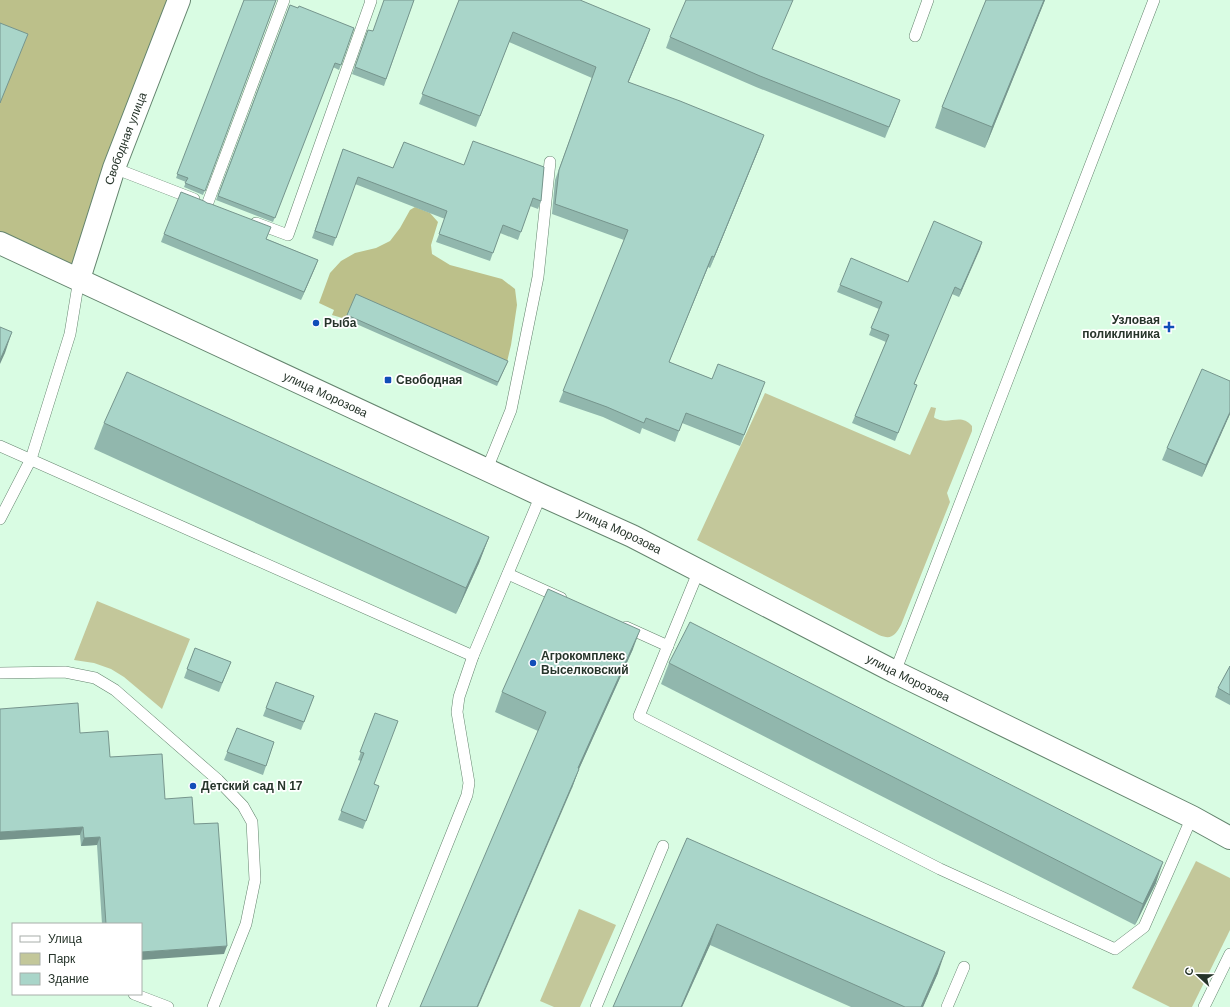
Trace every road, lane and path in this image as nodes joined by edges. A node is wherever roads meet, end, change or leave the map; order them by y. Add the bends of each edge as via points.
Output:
1 (179, 0) edge
2 (284, 0) edge
3 (370, 0) edge
4 (928, 0) edge
5 (1154, 0) edge
6 (915, 36) dead end
7 (550, 162) dead end
8 (114, 168) junction
9 (244, 218) edge
10 (0, 243) edge
11 (79, 279) junction
12 (0, 446) edge
13 (31, 458) junction
14 (487, 469) junction
15 (541, 495) junction
16 (0, 519) edge
17 (699, 570) junction
18 (508, 574) junction
19 (573, 603) edge
20 (617, 623) edge
21 (668, 646) junction
22 (473, 656) junction
23 (896, 672) junction
24 (0, 673) edge
25 (1192, 817) junction
26 (1230, 838) edge
27 (663, 846) dead end
28 (1230, 954) edge
29 (964, 967) dead end
30 (137, 995) edge
31 (168, 1007) edge
32 (214, 1007) edge
33 (382, 1007) edge
34 (596, 1007) edge
35 (947, 1007) edge
36 (1204, 1007) edge

1 - 8 street, Свободная улица
2 - 8 lane via 211,206
3 - 9 lane via 288,235
4 - 6 lane
5 - 23 lane
7 - 14 lane via 538,277 511,410
8 - 11 street, Свободная улица
10 - 11 street, улица Морозова
11 - 13 lane via 70,334
11 - 14 street, улица Морозова
12 - 13 lane
13 - 16 lane
13 - 22 lane
14 - 15 street, улица Морозова
15 - 17 street, улица Морозова
15 - 18 lane
17 - 21 lane
17 - 23 street, улица Морозова
18 - 19 lane
18 - 22 lane
20 - 21 lane
21 - 25 lane via 639,716 940,869 1115,949 1144,927
22 - 33 lane via 459,697 457,712 469,783 468,795
23 - 25 street, улица Морозова
24 - 32 lane via 65,672 94,678 115,690 244,806 252,822 255,880 246,924
25 - 26 street, улица Морозова
27 - 34 lane
28 - 36 lane
29 - 35 lane
30 - 31 lane

